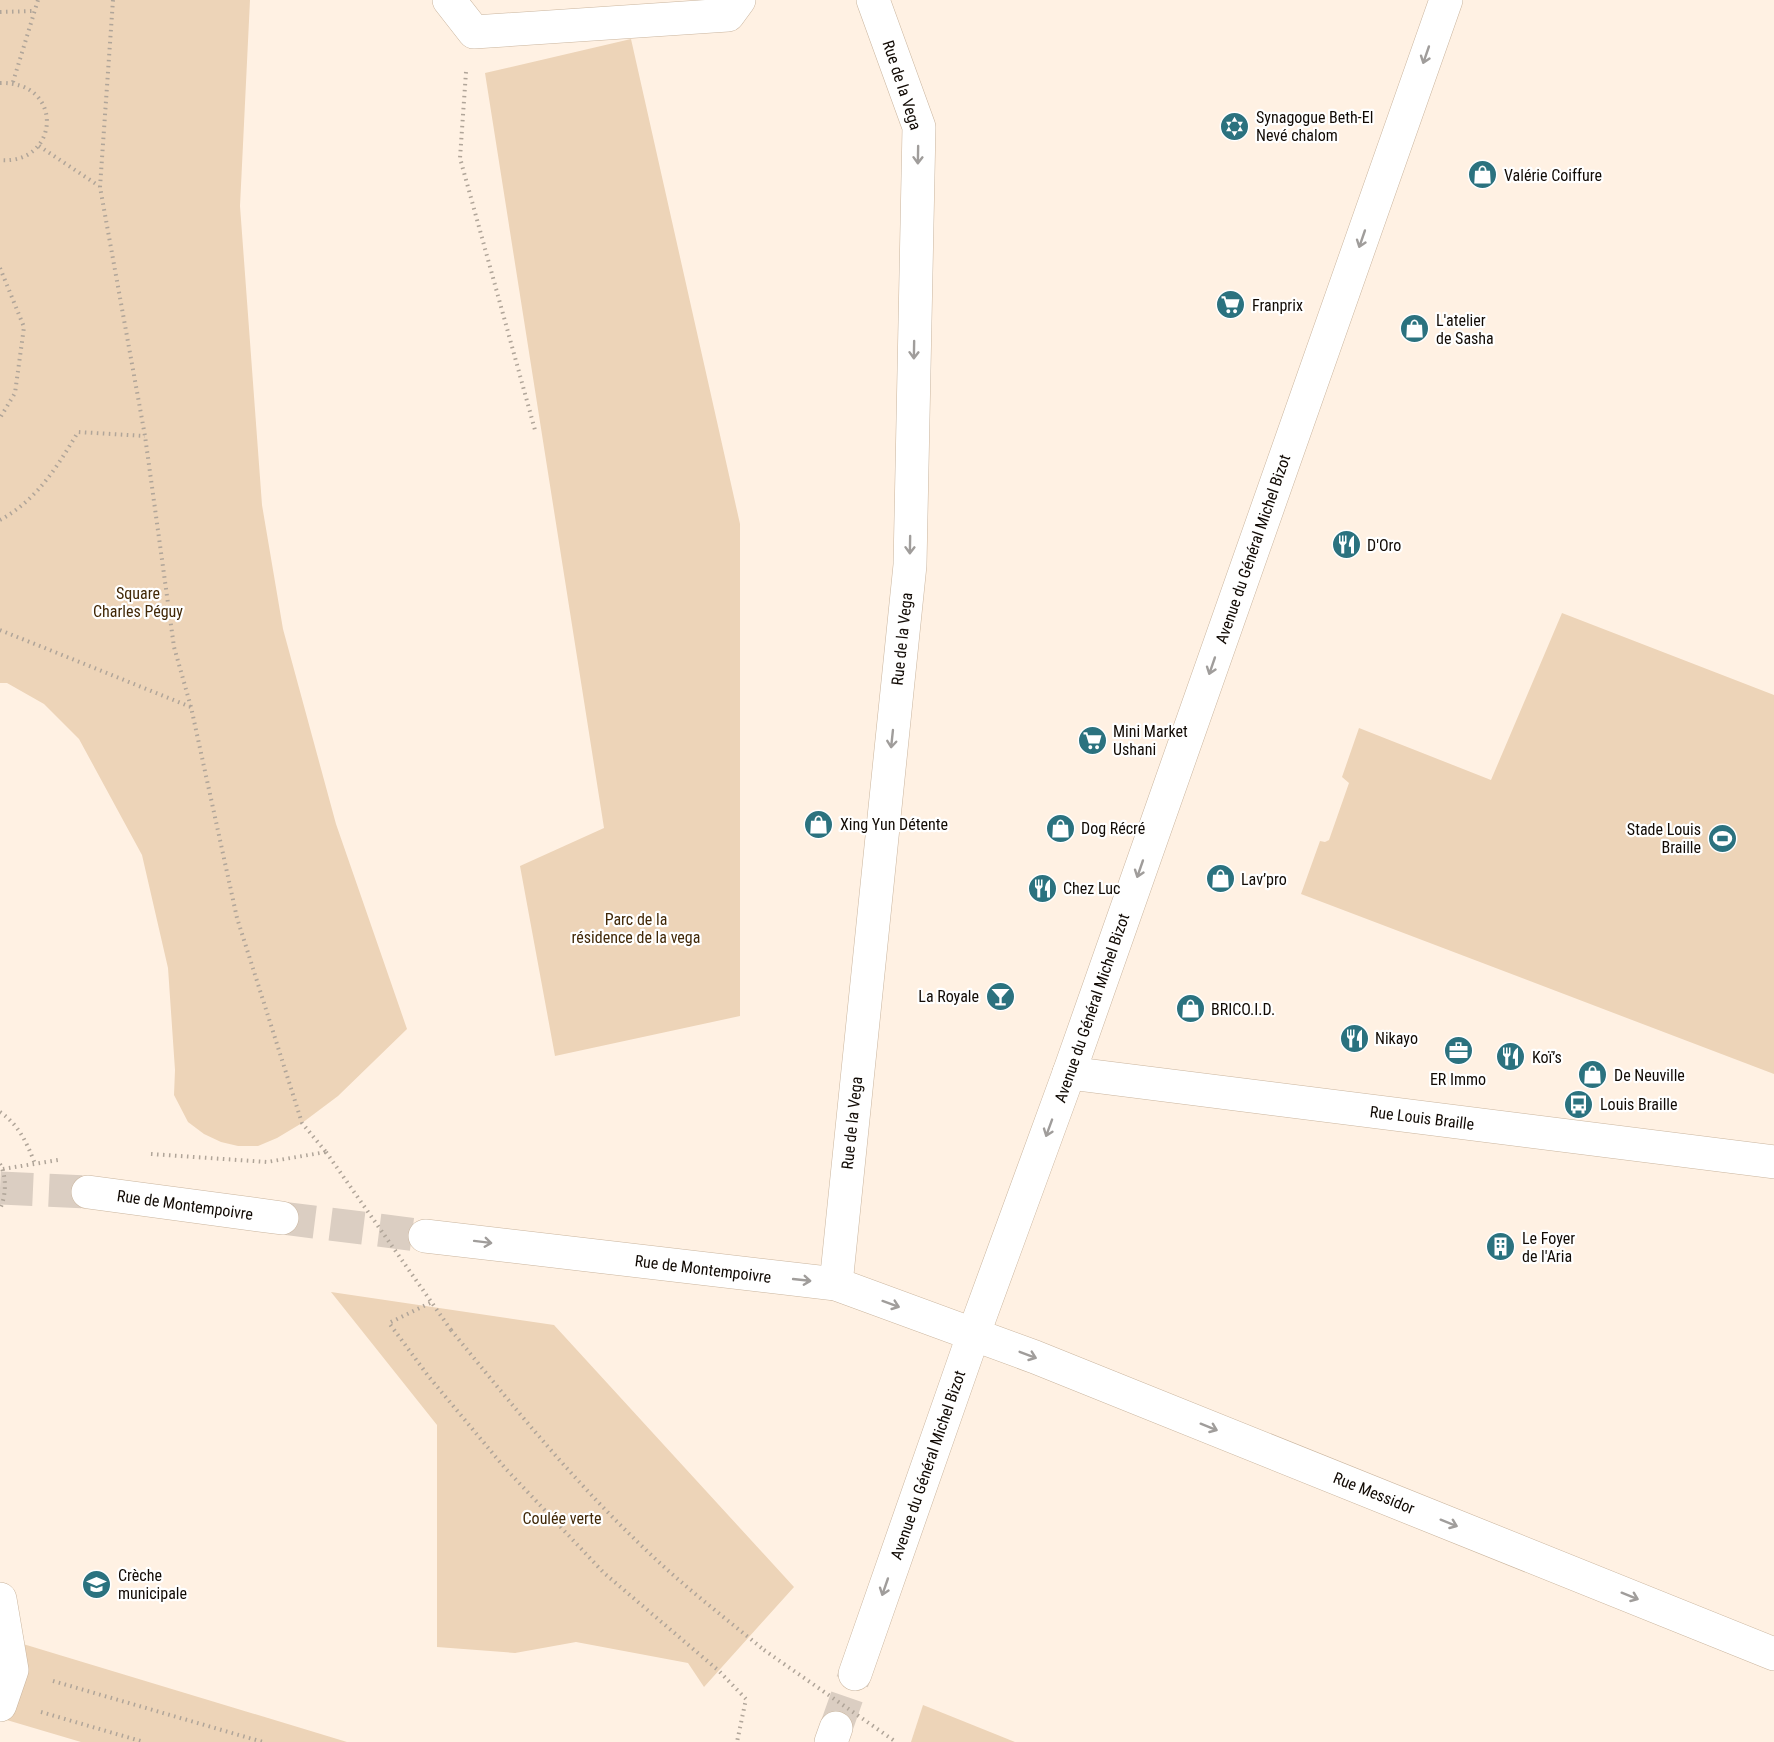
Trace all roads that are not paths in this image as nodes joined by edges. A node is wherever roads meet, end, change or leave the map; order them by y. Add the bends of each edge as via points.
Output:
1 (449, 0) edge
2 (739, 0) edge
3 (873, 0) edge
4 (1446, 0) edge
5 (1069, 1074) junction
6 (1774, 1162) edge
7 (88, 1192) tunnel mouth
8 (282, 1218) tunnel mouth
9 (425, 1236) tunnel mouth
10 (836, 1284) junction
11 (974, 1333) junction
12 (0, 1599) edge
13 (1774, 1653) edge
14 (855, 1674) tunnel mouth
15 (1, 1703) edge

1 - 2 street via 474,32 728,15
3 -> 10 street, Rue de la Vega via 919,127 910,565
4 -> 5 street, Avenue du Général Michel Bizot
5 - 6 street, Rue Louis Braille
5 -> 11 street, Avenue du Général Michel Bizot
7 - 8 street, Rue de Montempoivre
9 -> 10 street, Rue de Montempoivre
10 -> 11 street, Rue de Montempoivre
11 -> 13 street, Rue Messidor
11 -> 14 street, Avenue du Général Michel Bizot
12 - 15 street via 12,1670

